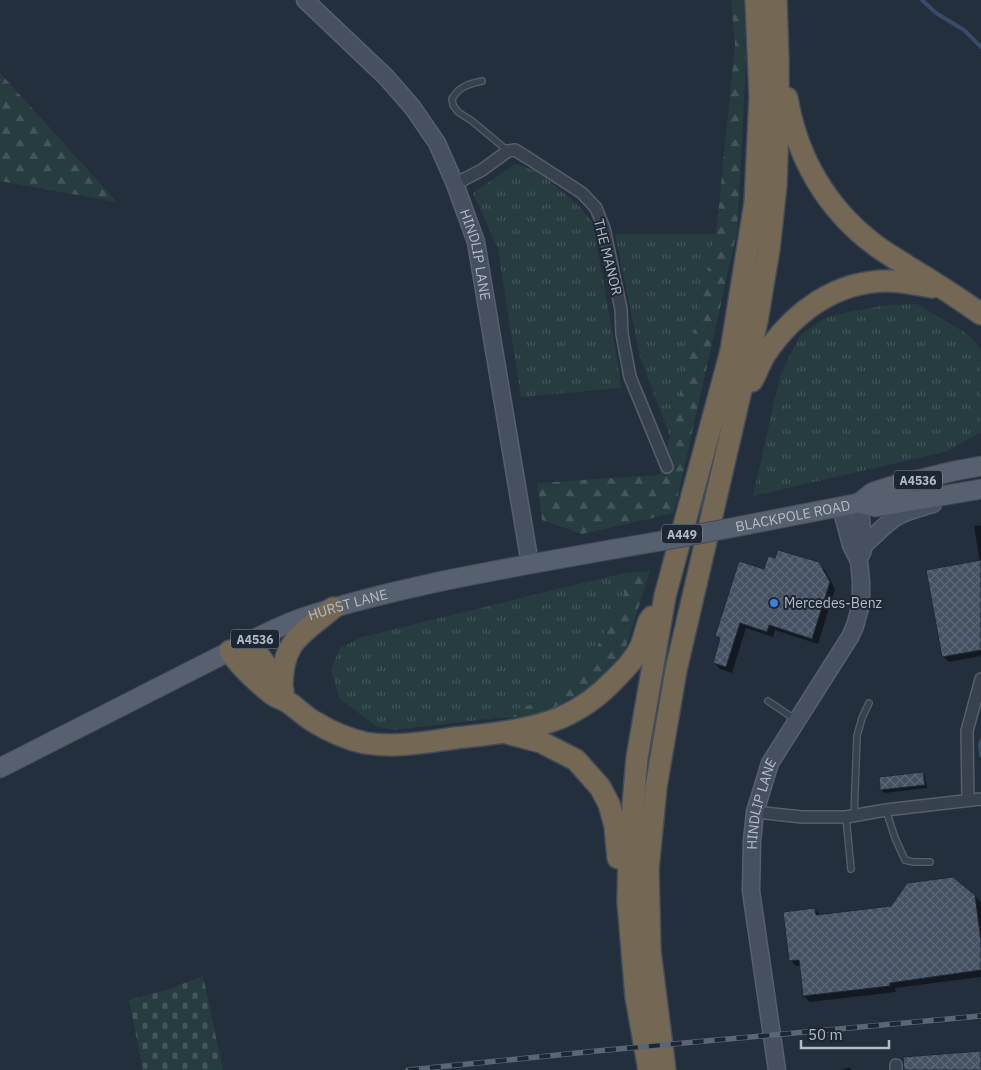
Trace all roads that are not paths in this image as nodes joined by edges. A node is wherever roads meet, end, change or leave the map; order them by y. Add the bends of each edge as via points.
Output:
1 (304, 0) edge
2 (756, 0) edge
3 (776, 0) edge
4 (778, 60) junction
5 (482, 81) dead end
6 (508, 151) junction
7 (455, 184) junction
8 (946, 290) junction
9 (981, 314) edge
10 (739, 403) junction
11 (981, 466) edge
12 (667, 467) dead end
13 (981, 488) edge
14 (950, 494) junction
15 (850, 505) junction
16 (725, 529) joint
17 (864, 545) junction
18 (859, 561) junction
19 (530, 564) junction
20 (665, 596) junction
21 (333, 608) junction
22 (249, 642) junction
23 (230, 651) junction
24 (981, 679) edge
25 (284, 694) junction
26 (768, 701) dead end
27 (869, 703) dead end
28 (798, 721) junction
29 (502, 732) junction
30 (0, 768) edge
31 (981, 798) edge
32 (968, 800) junction
33 (886, 810) junction
34 (755, 812) junction
35 (850, 816) junction
36 (930, 862) dead end
37 (851, 869) dead end
38 (628, 902) junction
39 (649, 1070) edge
40 (665, 1070) edge
41 (777, 1070) edge

1 - 7 street, HINDLIP LANE via 386,77 413,108 437,143
2 - 20 highway, A449 via 760,97 755,203 731,351
3 - 4 highway, A449
4 - 8 highway via 796,136 819,187 855,229
4 - 10 highway, A449 via 776,185 769,249
5 - 6 lane via 460,88 452,99 453,105
6 - 7 street
6 - 12 street, THE MANOR via 515,150 528,158 582,193 596,208 604,228 621,309 630,377
7 - 19 street, HINDLIP LANE via 476,242
8 - 9 highway
8 - 10 highway via 888,281 866,283 822,298 804,311 776,340
10 - 40 highway, A449 via 676,670 656,787 648,869 650,950
11 - 15 main road, BLACKPOLE ROAD / A4536 via 892,486
13 - 14 main road, BLACKPOLE ROAD / A4536
14 - 15 main road, BLACKPOLE ROAD / A4536 via 876,506
14 - 17 street via 937,503 896,517
15 - 16 main road, BLACKPOLE ROAD / A4536
15 - 17 street, HINDLIP LANE
15 - 18 street, HINDLIP LANE via 851,545
16 - 19 main road, HURST LANE / A4536, bridge
17 - 18 street, HINDLIP LANE
18 - 28 street, HINDLIP LANE via 861,598 855,626
19 - 21 main road, HURST LANE / A4536 via 389,592
20 - 29 highway via 649,621 633,659 603,691 560,718
20 - 38 highway, A449 via 637,758
21 - 22 main road, HURST LANE / A4536
21 - 25 highway via 291,645 283,665
22 - 23 main road, HURST LANE / A4536
22 - 25 highway
23 - 25 highway via 274,695
23 - 30 main road, HURST LANE / A4536
24 - 32 street via 967,731
25 - 29 highway via 312,721 331,732 366,743 413,744
26 - 28 lane
27 - 35 lane via 857,736
28 - 34 street, HINDLIP LANE via 770,763
29 - 38 highway via 541,742 576,760 600,787 615,826
31 - 32 street
32 - 33 street
33 - 35 street
33 - 36 lane via 905,860
34 - 35 street via 802,817
34 - 41 street, HINDLIP LANE via 751,891
35 - 37 lane
38 - 39 highway, A449 via 636,997

